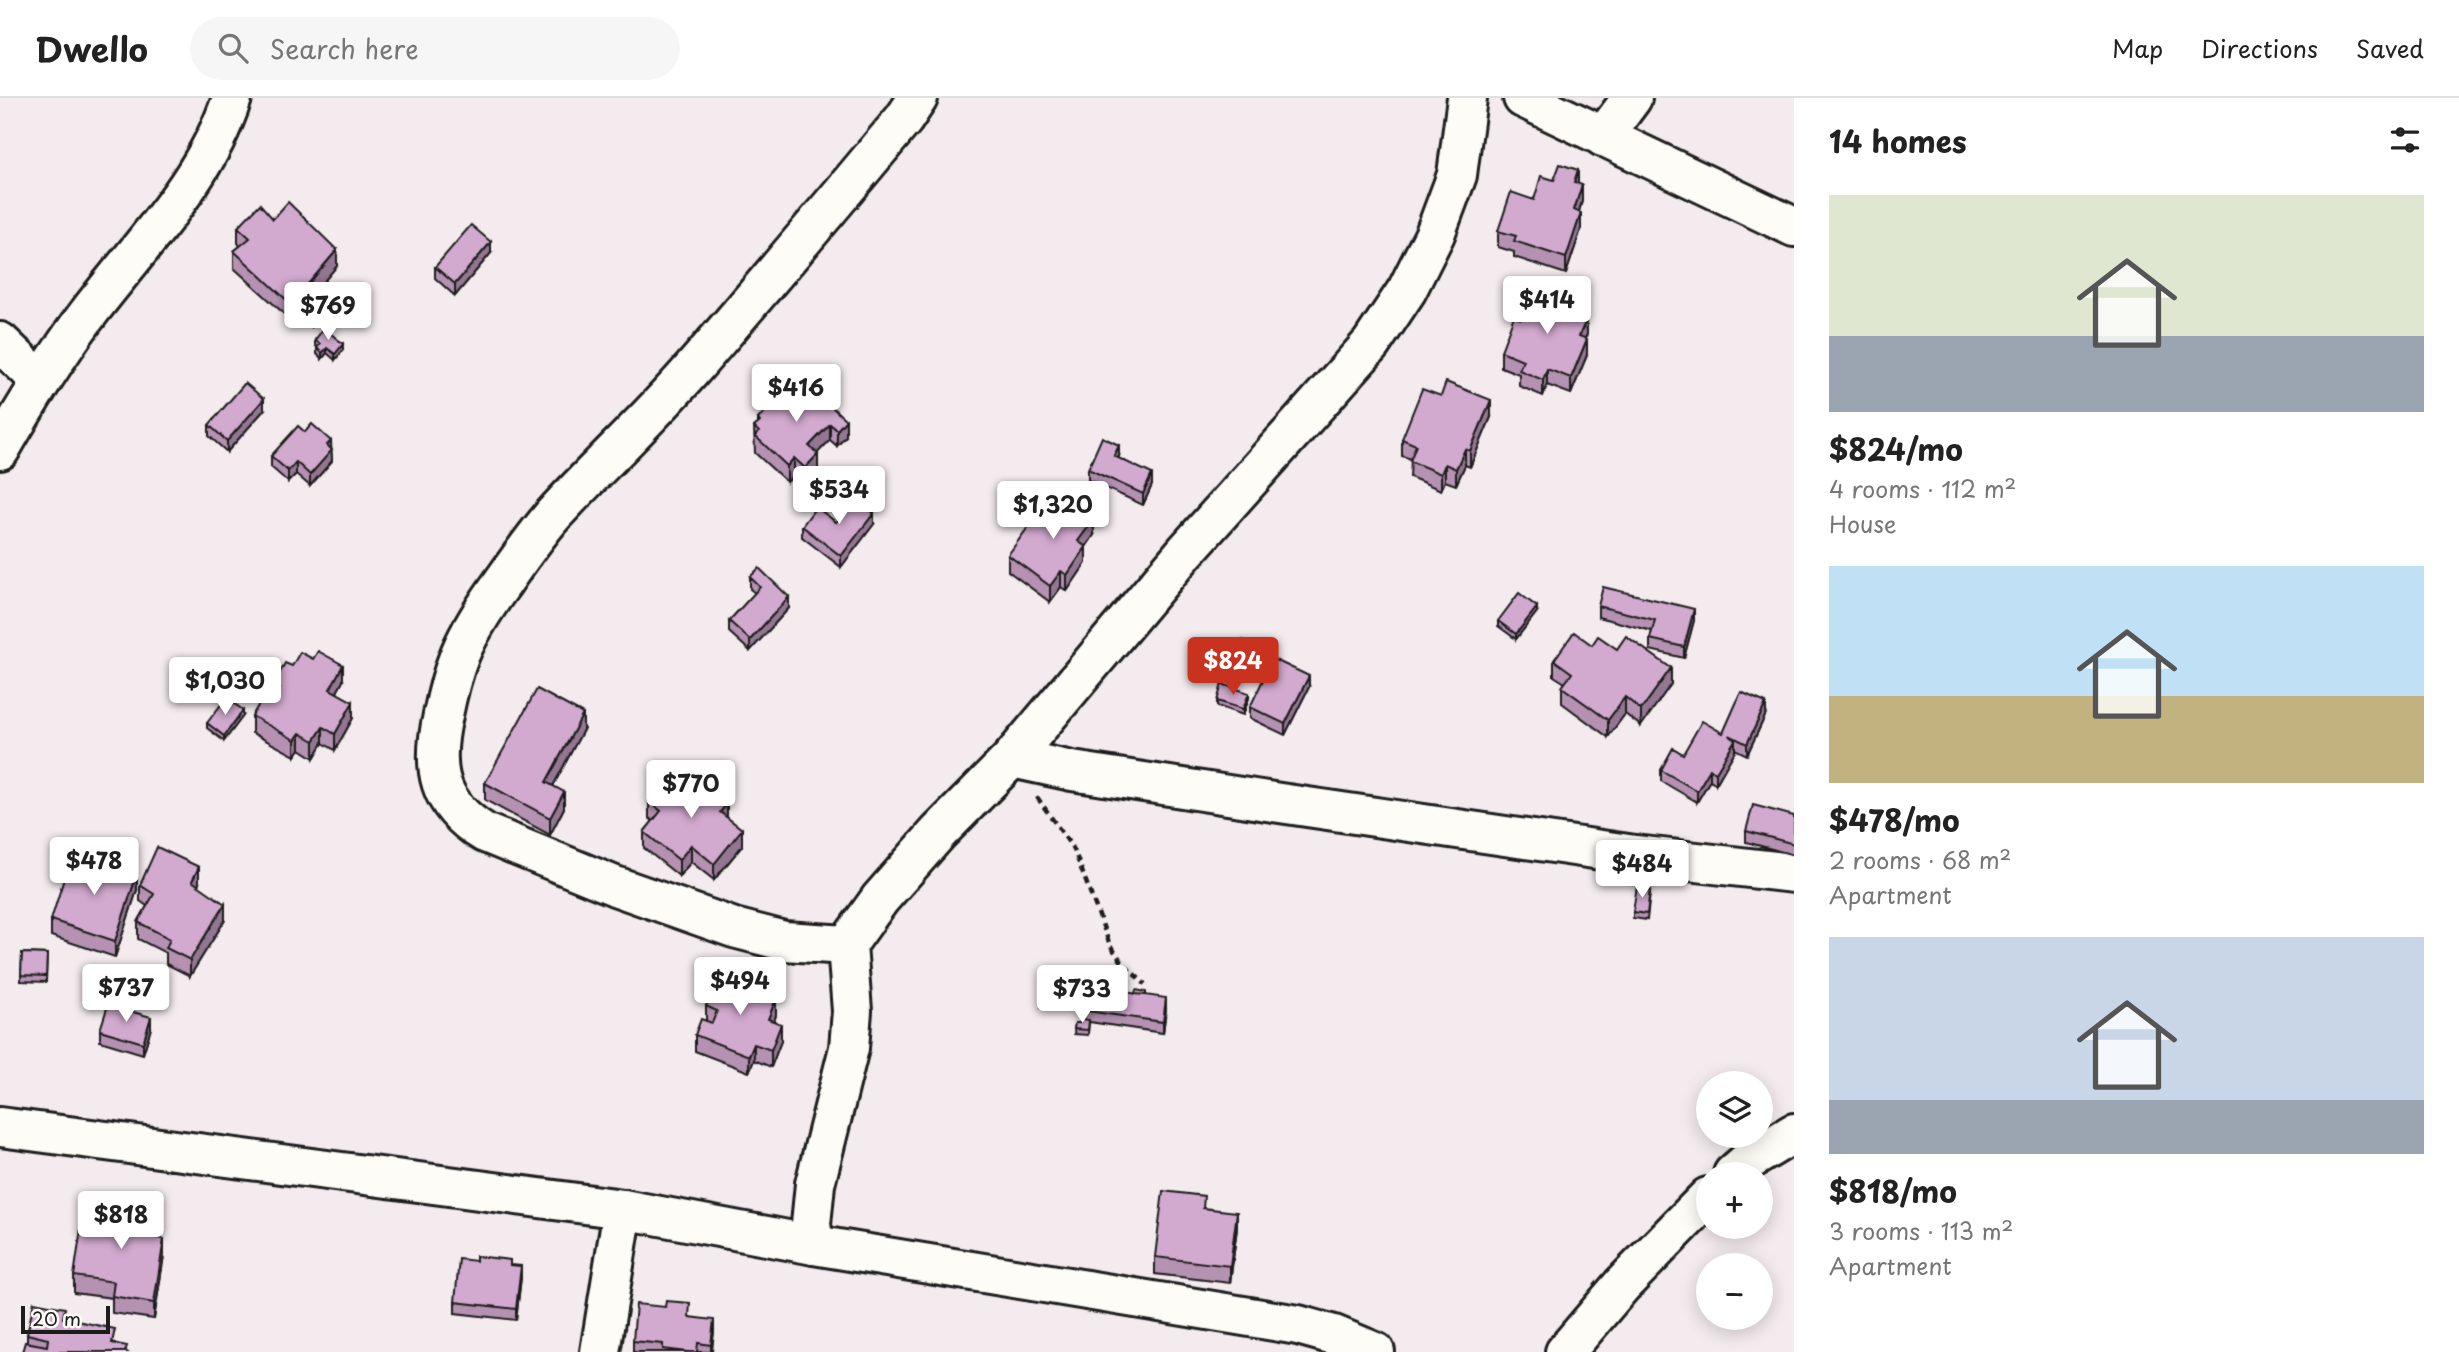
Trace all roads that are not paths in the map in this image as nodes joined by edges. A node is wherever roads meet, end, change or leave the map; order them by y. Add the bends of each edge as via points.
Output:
1 (232, 98) edge
2 (918, 98) edge
3 (1467, 98) edge
4 (1522, 98) edge
5 (1632, 98) edge
6 (1603, 137) junction
7 (1794, 227) edge
8 (0, 342) edge
9 (41, 381) junction
10 (0, 450) edge
11 (1018, 760) junction
12 (1794, 873) edge
13 (847, 945) junction
14 (0, 1127) edge
15 (1794, 1133) edge
16 (1747, 1162) edge
17 (623, 1209) junction
18 (1696, 1209) edge
19 (814, 1245) junction
20 (600, 1352) edge
21 (1375, 1352) edge
22 (1565, 1352) edge

1 - 9 street via 200,166
2 - 13 street via 771,279 664,402 553,515 515,565 484,608 460,654 437,740 440,780 448,801 465,821 485,833 734,928 784,941
3 - 11 street via 1457,175 1435,234 1407,290 1371,344 1185,552
4 - 6 street
5 - 6 street
6 - 7 street
8 - 9 street
9 - 10 street
11 - 12 street via 1635,855
11 - 13 street via 938,833
13 - 19 street via 852,1011 849,1048 815,1184
14 - 17 street
15 - 16 street
17 - 19 street
17 - 20 street
18 - 22 street
19 - 21 street via 1298,1325

